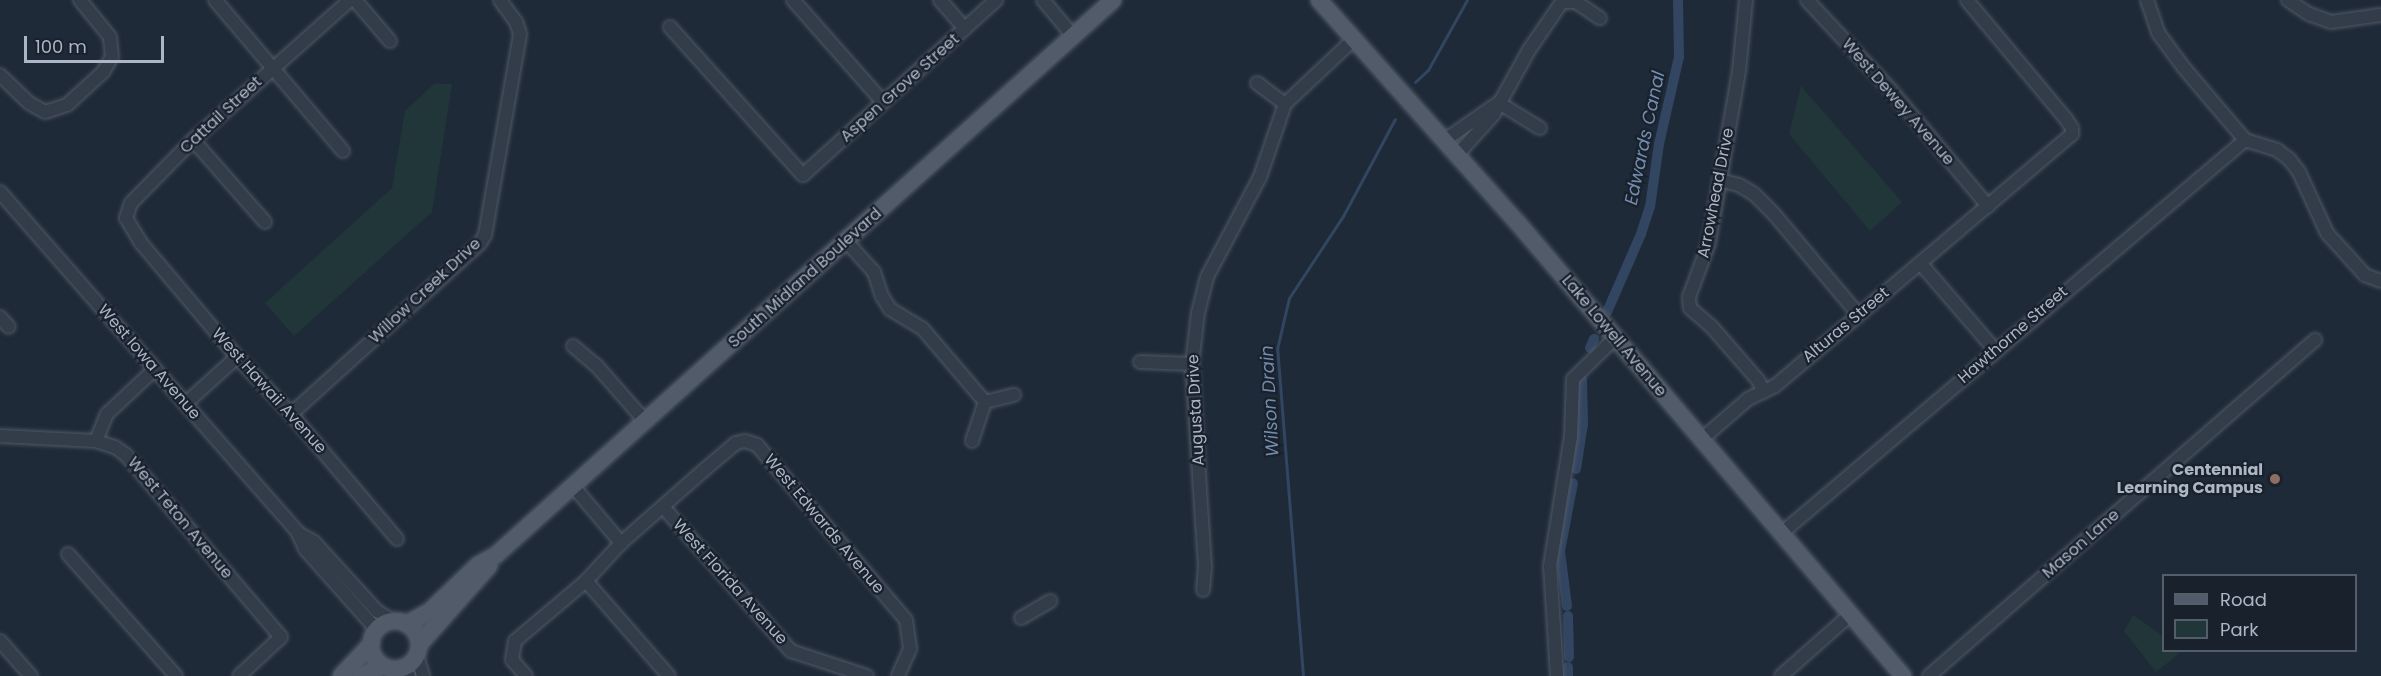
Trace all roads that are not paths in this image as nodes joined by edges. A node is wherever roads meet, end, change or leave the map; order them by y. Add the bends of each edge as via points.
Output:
1 (215, 0) edge
2 (350, 0) edge
3 (355, 0) edge
4 (500, 0) edge
5 (793, 0) edge
6 (939, 0) edge
7 (996, 0) edge
8 (1043, 0) edge
9 (1113, 0) edge
10 (1319, 0) edge
11 (1746, 0) edge
12 (1807, 0) edge
13 (1967, 0) edge
14 (2147, 0) edge
15 (2288, 0) edge
16 (82, 2) edge
17 (2381, 15) edge
18 (1600, 18) dead end
19 (670, 27) dead end
20 (965, 29) junction
21 (1073, 36) junction
22 (1354, 39) junction
23 (390, 41) dead end
24 (273, 68) junction
25 (3, 79) edge
26 (1257, 83) dead end
27 (883, 102) junction
28 (1499, 103) junction
29 (1285, 104) junction
30 (1540, 128) dead end
31 (193, 140) junction
32 (1445, 140) junction
33 (2245, 140) junction
34 (343, 151) dead end
35 (1457, 155) junction
36 (1720, 180) junction
37 (0, 192) edge
38 (1988, 206) junction
39 (266, 222) dead end
40 (846, 241) junction
41 (141, 243) joint
42 (1922, 264) junction
43 (2381, 281) edge
44 (1858, 314) junction
45 (0, 317) edge
46 (9, 327) dead end
47 (1615, 338) junction
48 (2315, 340) dead end
49 (573, 346) dead end
50 (1995, 350) junction
51 (237, 357) junction
52 (1140, 363) dead end
53 (1192, 364) junction
54 (154, 369) junction
55 (1764, 392) junction
56 (1014, 395) dead end
57 (985, 402) junction
58 (185, 404) junction
59 (291, 414) junction
60 (645, 421) junction
61 (0, 436) edge
62 (1702, 439) junction
63 (96, 441) junction
64 (972, 441) dead end
65 (573, 486) junction
66 (663, 507) junction
67 (1783, 532) junction
68 (298, 533) junction
69 (397, 539) dead end
70 (621, 543) junction
71 (68, 554) dead end
72 (496, 555) junction
73 (586, 581) junction
74 (1203, 590) dead end
75 (1051, 600) dead end
76 (1850, 615) junction
77 (1022, 618) dead end
78 (399, 622) junction
79 (375, 637) junction
80 (0, 641) edge
81 (418, 650) junction
82 (398, 670) edge
83 (31, 676) edge
84 (176, 676) edge
85 (238, 676) edge
86 (341, 676) edge
87 (361, 676) edge
88 (423, 676) edge
89 (526, 676) edge
90 (669, 676) edge
91 (867, 676) edge
92 (898, 676) edge
93 (1557, 676) edge
94 (1781, 676) edge
95 (1903, 676) edge
96 (1929, 676) edge

1 - 24 street
2 - 24 street, Cattail Street
3 - 23 street
4 - 59 street, Willow Creek Drive via 520,34 485,235
5 - 27 street
6 - 20 street
7 - 20 street, Aspen Grove Street
8 - 21 street
9 - 21 main road, South Midland Boulevard
10 - 22 main road, Lake Lowell Avenue
11 - 36 street, Arrowhead Drive via 1739,71
12 - 38 street, West Dewey Avenue via 1890,89
13 - 38 street, Alturas Street via 2072,128 2072,134
14 - 33 street via 2159,34
15 - 17 street via 2309,15 2331,22
16 - 25 street via 110,37 112,57 103,72 67,105 45,112
18 - 28 street via 1576,2 1562,2
19 - 27 street, Aspen Grove Street via 803,175
20 - 27 street, Aspen Grove Street
21 - 40 main road, South Midland Boulevard
22 - 29 street, Augusta Drive
22 - 32 main road, Lake Lowell Avenue
24 - 31 street, Cattail Street
24 - 34 street
26 - 29 street
28 - 30 street
28 - 32 street
28 - 35 street
29 - 53 street, Augusta Drive via 1260,177 1207,277
31 - 39 street
31 - 41 street, Cattail Street via 130,203 126,218
32 - 35 main road, Lake Lowell Avenue
33 - 43 street via 2277,150 2289,159 2327,233 2365,275
33 - 50 street, Hawthorne Street
35 - 47 main road, Lake Lowell Avenue
36 - 44 street via 1754,194
36 - 55 street, Arrowhead Drive via 1709,243 1689,297 1690,308 1711,326
37 - 54 street, West Iowa Avenue
38 - 42 street, Alturas Street
40 - 57 street via 874,272 890,309 922,328
40 - 60 main road, South Midland Boulevard
41 - 51 street, West Hawaii Avenue
42 - 44 street, Alturas Street
42 - 50 street
44 - 55 street, Alturas Street
45 - 46 street
47 - 62 main road, Lake Lowell Avenue
47 - 93 street via 1574,379 1571,435 1550,566
48 - 96 street, Mason Lane
49 - 60 street via 596,365
50 - 67 street, Hawthorne Street
51 - 58 street
51 - 59 street, West Hawaii Avenue
52 - 53 street
53 - 74 street, Augusta Drive via 1205,567
54 - 58 street, West Iowa Avenue
54 - 63 street via 107,414
55 - 62 street, Alturas Street via 1748,399
56 - 57 street
57 - 64 street
58 - 68 street, West Iowa Avenue
59 - 69 street, West Hawaii Avenue
60 - 65 main road, South Midland Boulevard
61 - 63 street, West Teton Avenue
62 - 67 main road, Lake Lowell Avenue
63 - 85 street, West Teton Avenue via 126,454 281,637
65 - 70 street
65 - 72 main road, South Midland Boulevard
66 - 70 street, West Edwards Avenue
66 - 91 street, West Florida Avenue via 791,651
66 - 92 street, West Edwards Avenue via 736,443 756,445 906,620 910,649
67 - 76 main road, Lake Lowell Avenue
68 - 78 street, West Iowa Avenue via 314,542 377,611
68 - 79 street, West Iowa Avenue via 305,549
70 - 73 street, West Edwards Avenue
71 - 84 street
72 - 78 main road, South Midland Boulevard via 478,565 430,611
72 - 81 main road, South Midland Boulevard
73 - 89 street, West Edwards Avenue via 514,641 512,660
73 - 90 street
75 - 77 street
76 - 94 street
76 - 95 main road, Lake Lowell Avenue
78 - 79 main road
78 - 81 main road via 414,630
79 - 82 main road via 374,655
79 - 86 main road
80 - 83 street
81 - 82 main road via 408,665
81 - 88 street
82 - 87 main road

